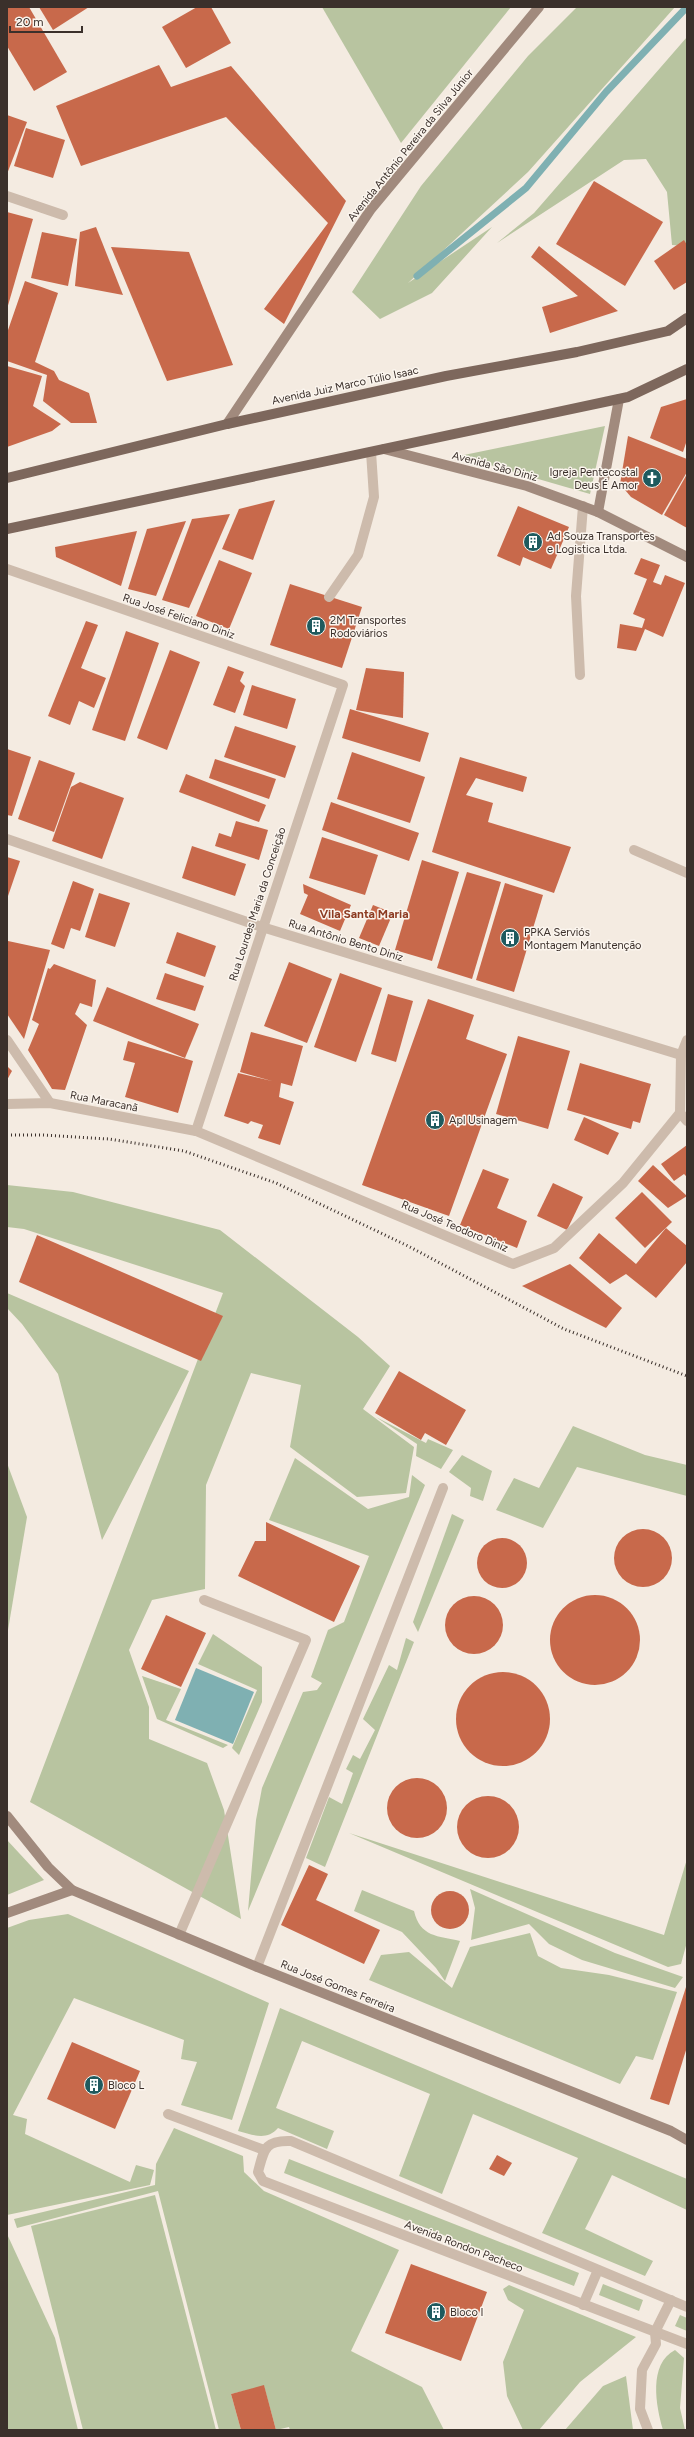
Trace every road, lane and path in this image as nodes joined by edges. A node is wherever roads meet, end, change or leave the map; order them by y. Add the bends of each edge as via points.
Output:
1 (539, 7) edge
2 (7, 196) edge
3 (63, 215) dead end
4 (687, 318) edge
5 (687, 369) edge
6 (619, 399) junction
7 (227, 424) junction
8 (384, 449) junction
9 (371, 452) junction
10 (7, 478) edge
11 (583, 506) junction
12 (598, 512) junction
13 (7, 529) edge
14 (687, 558) edge
15 (7, 569) edge
16 (329, 597) dead end
17 (580, 675) dead end
18 (343, 685) joint
19 (7, 840) edge
20 (634, 850) dead end
21 (687, 873) edge
22 (262, 927) junction
23 (7, 1040) edge
24 (687, 1040) edge
25 (681, 1055) junction
26 (50, 1103) junction
27 (7, 1104) edge
28 (684, 1117) edge
29 (196, 1131) junction
30 (443, 1488) dead end
31 (204, 1600) dead end
32 (7, 1816) edge
33 (72, 1890) junction
34 (7, 1913) edge
35 (179, 1935) junction
36 (257, 1967) junction
37 (168, 2114) dead end
38 (687, 2140) edge
39 (264, 2150) junction
40 (598, 2270) junction
41 (671, 2300) junction
42 (583, 2305) junction
43 (687, 2307) edge
44 (655, 2332) junction
45 (687, 2344) edge
46 (648, 2430) edge

1 - 7 street, Avenida Antônio Pereira da Silva Júnior via 372,209
2 - 3 street
4 - 7 main road, Avenida Juiz Marco Túlio Isaac via 668,331 577,352 446,376
5 - 6 main road via 672,378
6 - 8 main road
6 - 12 street
7 - 10 main road, Avenida Juiz Marco Túlio Isaac
8 - 9 main road
8 - 11 street, Avenida São Diniz via 527,486
9 - 13 main road
9 - 16 street via 374,497 358,555
11 - 12 street, Avenida São Diniz
11 - 17 street via 576,596
12 - 14 street, Avenida São Diniz
15 - 18 street, Rua José Feliciano Diniz
18 - 22 street, Rua Lourdes Maria da Conceição
19 - 22 street, Rua Antônio Bento Diniz
20 - 21 street
22 - 25 street, Rua Antônio Bento Diniz
22 - 29 street, Rua Lourdes Maria da Conceição
23 - 26 street
24 - 25 street, Rua José Teodoro Diniz
25 - 28 street, Rua José Teodoro Diniz
26 - 27 street, Rua Maracanã
26 - 29 street, Rua Maracanã
28 - 29 street, Rua José Teodoro Diniz via 623,1183 554,1248 512,1264
30 - 36 street
31 - 35 street via 306,1640
32 - 33 street, Rua José Gomes Ferreira via 48,1867
33 - 34 street
33 - 35 street, Rua José Gomes Ferreira
35 - 36 street, Rua José Gomes Ferreira
36 - 38 street, Rua José Gomes Ferreira via 671,2131
37 - 39 street
39 - 40 street via 269,2144 279,2140 291,2141
39 - 42 street, Avenida Rondon Pacheco via 258,2172 263,2182
40 - 41 street
40 - 42 street
41 - 43 street
41 - 44 street
42 - 44 street, Avenida Rondon Pacheco
44 - 45 street, Avenida Rondon Pacheco
44 - 46 street via 656,2344 642,2370 640,2409

